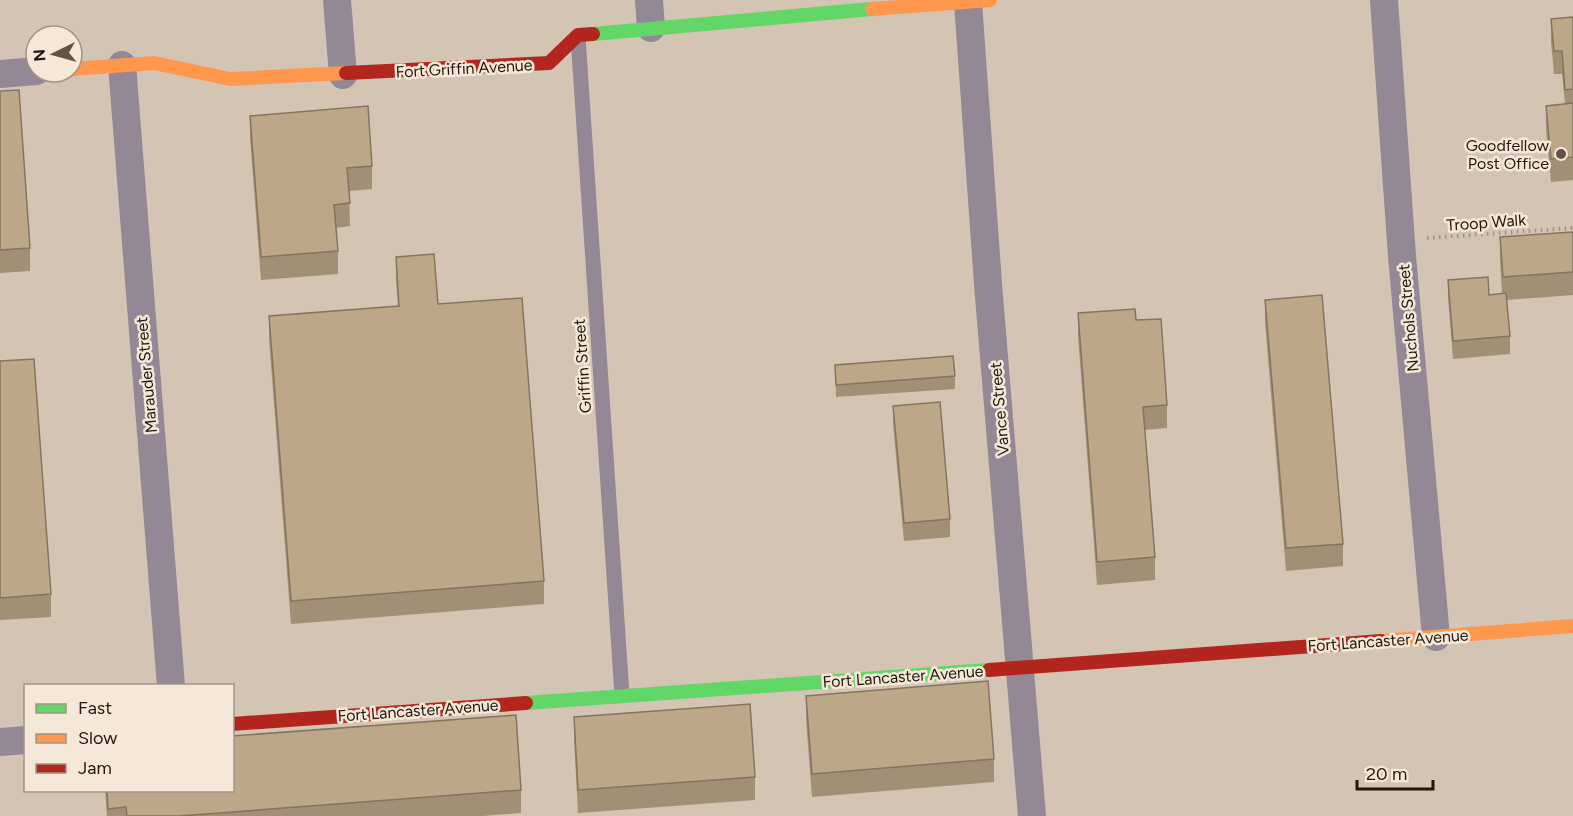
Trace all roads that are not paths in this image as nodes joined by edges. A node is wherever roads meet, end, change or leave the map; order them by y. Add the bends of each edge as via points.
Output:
1 (337, 0) edge
2 (650, 0) edge
3 (1383, 0) edge
4 (979, 1) edge
5 (651, 28) junction
6 (578, 35) junction
7 (122, 65) junction
8 (84, 68) edge
9 (24, 72) edge
10 (0, 74) edge
11 (343, 75) junction
12 (1573, 626) edge
13 (1436, 637) junction
14 (1021, 669) junction
15 (171, 684) edge
16 (622, 695) junction
17 (234, 724) edge
18 (24, 740) edge
19 (0, 742) edge
20 (1032, 816) edge

1 - 11 street
2 - 5 street
3 - 13 street, Nuchols Street
4 - 5 street
4 - 14 street, Vance Street via 989,296
5 - 6 street
6 - 11 street, Fort Griffin Avenue via 549,63
6 - 16 lane, Griffin Street
7 - 8 street, Fort Griffin Avenue
7 - 11 street, Fort Griffin Avenue via 154,63 230,79
7 - 15 street, Marauder Street
9 - 10 street
12 - 13 street, Fort Lancaster Avenue
13 - 14 street, Fort Lancaster Avenue
14 - 16 street, Fort Lancaster Avenue
14 - 20 street, Vance Street
16 - 17 street, Fort Lancaster Avenue
18 - 19 street

